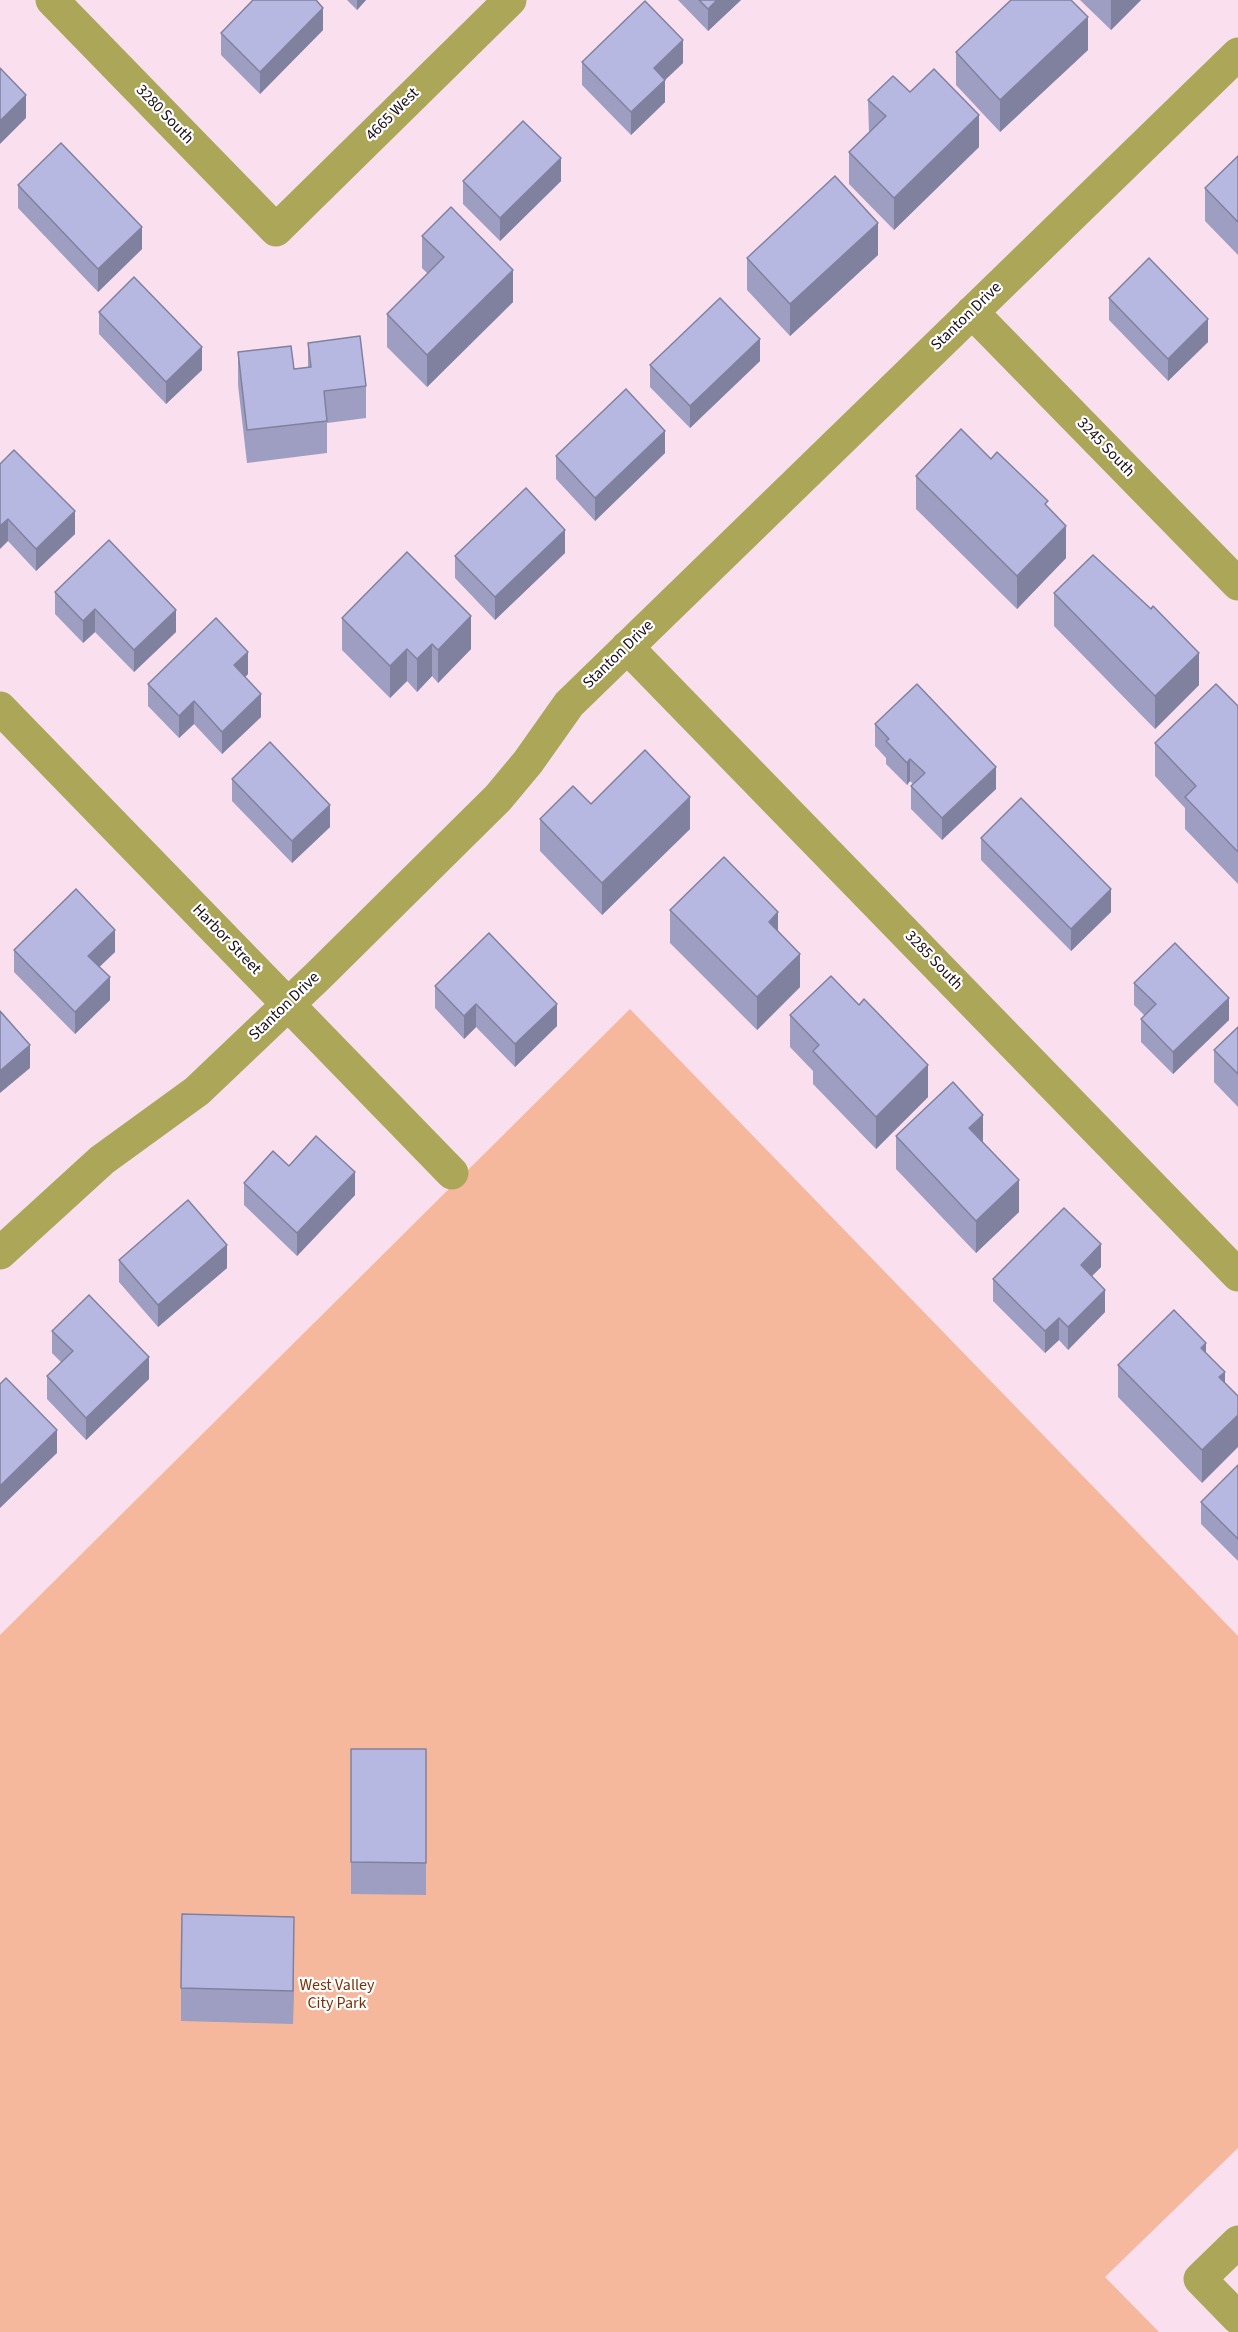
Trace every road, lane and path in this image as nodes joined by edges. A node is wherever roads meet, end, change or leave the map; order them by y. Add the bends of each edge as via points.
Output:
1 (52, 0) edge
2 (510, 0) edge
3 (1238, 54) edge
4 (276, 230) joint
5 (972, 312) junction
6 (1238, 584) edge
7 (627, 647) junction
8 (0, 708) edge
9 (288, 1004) junction
10 (452, 1173) dead end
11 (0, 1253) edge
12 (1238, 1275) edge
13 (1238, 2242) edge
14 (1238, 2318) edge

1 - 4 street, 3280 South
2 - 4 street, 4665 West
3 - 5 street, Stanton Drive
5 - 6 street, 3245 South
5 - 7 street, Stanton Drive
7 - 9 street, Stanton Drive via 569,704 498,798
7 - 12 street, 3285 South
8 - 9 street, Harbor Street
9 - 10 street, Harbor Street
9 - 11 street, Stanton Drive via 196,1091 102,1160
13 - 14 street via 1200,2279

